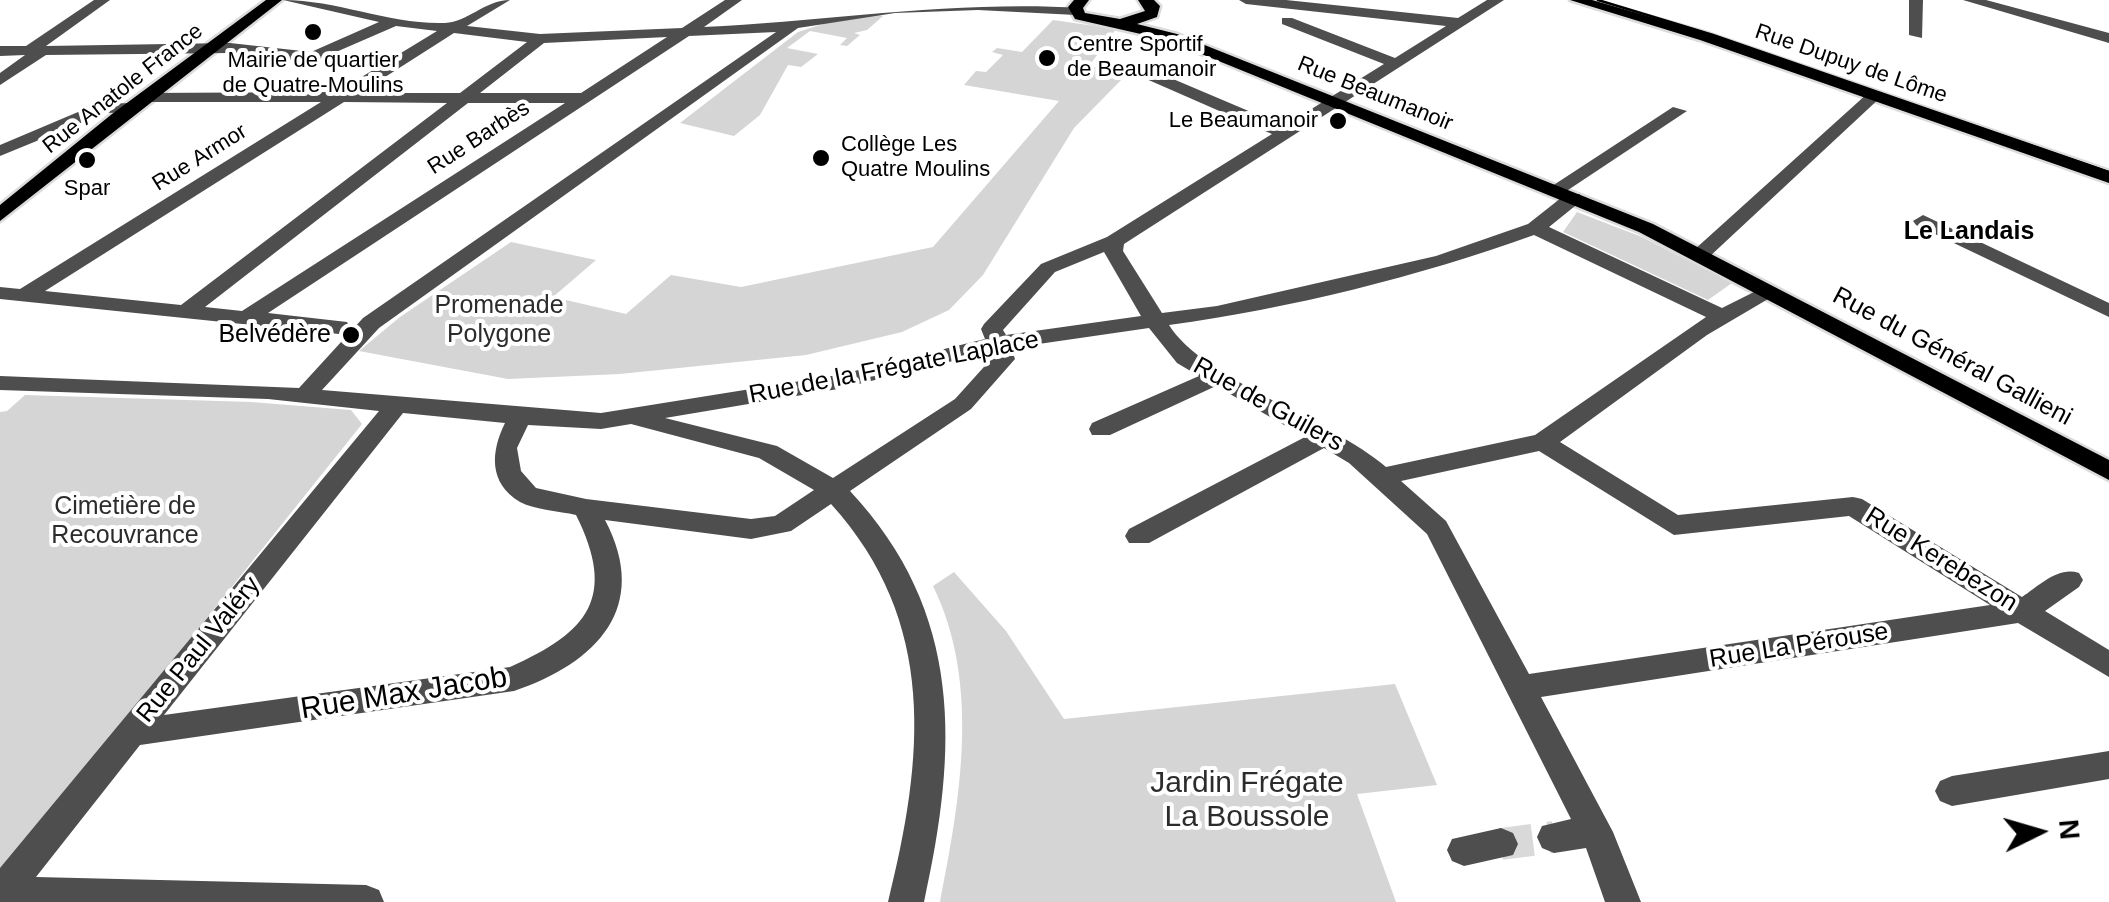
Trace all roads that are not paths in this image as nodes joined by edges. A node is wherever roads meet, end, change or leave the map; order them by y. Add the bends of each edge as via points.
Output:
1 (103, 0) edge
2 (275, 0) edge
3 (290, 0) edge
4 (503, 0) edge
5 (734, 0) edge
6 (1009, 0) edge
7 (1036, 0) edge
8 (1246, 0) edge
9 (1497, 0) edge
10 (1577, 0) edge
11 (1916, 0) edge
12 (1970, 0) edge
13 (1080, 4) edge
14 (1310, 4) edge
15 (990, 6) junction
16 (1152, 6) edge
17 (835, 8) edge
18 (394, 21) junction
19 (1287, 21) dead end
20 (1460, 22) junction
21 (1120, 24) junction
22 (793, 26) junction
23 (450, 29) junction
24 (695, 29) junction
25 (1160, 32) junction
26 (1917, 35) dead end
27 (2109, 38) edge
28 (540, 39) junction
29 (213, 48) junction
30 (36, 50) junction
31 (0, 51) edge
32 (1397, 64) junction
33 (1134, 68) dead end
34 (0, 80) edge
35 (1874, 96) junction
36 (341, 98) junction
37 (466, 98) junction
38 (586, 98) junction
39 (139, 102) junction
40 (1336, 103) junction
41 (1680, 111) dead end
42 (1284, 133) junction
43 (0, 151) edge
44 (2109, 177) edge
45 (1564, 194) junction
46 (0, 215) edge
47 (1923, 221) dead end
48 (1534, 228) junction
49 (1114, 241) junction
50 (1700, 254) junction
51 (1769, 292) junction
52 (0, 293) edge
53 (24, 295) junction
54 (188, 310) junction
55 (2109, 311) edge
56 (249, 316) junction
57 (1720, 316) junction
58 (1155, 322) junction
59 (339, 327) dead end
60 (998, 343) junction
61 (1213, 378) junction
62 (0, 383) edge
63 (306, 394) junction
64 (397, 404) junction
65 (635, 417) junction
66 (520, 418) junction
67 (1102, 430) dead end
68 (1326, 436) junction
69 (1543, 442) junction
70 (2109, 471) edge
71 (1382, 477) junction
72 (832, 492) junction
73 (586, 508) junction
74 (1138, 536) dead end
75 (2069, 580) dead end
76 (2024, 611) junction
77 (2109, 664) edge
78 (1520, 688) junction
79 (132, 733) junction
80 (2109, 765) edge
81 (1952, 792) dead end
82 (1594, 831) junction
83 (1554, 837) tunnel mouth
84 (1501, 844) tunnel mouth
85 (1464, 850) dead end
86 (1, 894) edge
87 (366, 902) edge
88 (906, 902) edge
89 (1623, 902) edge

1 - 30 street
2 - 29 main road, Rue Anatole France
3 - 18 street
4 - 23 street, Rue Armor
5 - 24 street, Rue Barbès
6 - 15 street
7 - 13 street
8 - 14 street
9 - 20 street
10 - 35 main road, Rue Dupuy de Lôme
11 - 26 street
12 - 27 street
13 - 15 street
13 - 21 main road, Rue Beaumanoir via 1088,19
14 - 20 street
15 - 17 street
16 - 21 main road
16 - 25 main road, Rue Beaumanoir
17 - 22 street
18 - 23 street
18 - 29 street via 313,57
19 - 32 street
20 - 32 street
21 - 25 main road, Rue Beaumanoir
22 - 24 street
22 - 63 street via 372,323
23 - 28 street
23 - 36 street, Rue Armor
24 - 28 street
24 - 38 street, Rue Barbès
25 - 40 main road, Rue Beaumanoir
28 - 37 street
29 - 30 street
29 - 39 main road, Rue Anatole France
30 - 31 street
30 - 34 street
32 - 40 street
33 - 42 street
35 - 44 main road, Rue Dupuy de Lôme
35 - 50 street
36 - 37 street
36 - 39 street
36 - 53 street, Rue Armor
37 - 38 street
37 - 54 street
38 - 56 street, Rue Barbès
39 - 43 street via 102,108
39 - 46 main road, Rue Anatole France
40 - 42 street
40 - 45 main road, Rue Beaumanoir
41 - 45 street, Rue de la Frégate Laplace
42 - 49 street
45 - 48 street, Rue de la Frégate Laplace
45 - 50 main road, Rue Beaumanoir
47 - 55 street
48 - 57 street
48 - 58 street, Rue de la Frégate Laplace via 1442,261
49 - 58 street, Rue de Guilers via 1112,252
49 - 60 street via 1048,268 992,329
50 - 51 main road, Rue du Général Gallieni
51 - 57 street
51 - 70 main road, Rue du Général Gallieni
52 - 53 street
53 - 54 street
54 - 56 street
56 - 59 street
57 - 69 street
58 - 60 street, Rue de la Frégate Laplace
58 - 61 street, Rue de Guilers via 1184,358
60 - 65 street, Rue de la Frégate Laplace via 838,382
60 - 72 street via 1004,359 963,404
61 - 67 street
61 - 68 street, Rue de Guilers
62 - 63 street
63 - 64 street
64 - 66 street, Rue de la Frégate Laplace
64 - 79 street, Rue Paul Valéry
65 - 66 street, Rue de la Frégate Laplace
65 - 72 street via 747,444 808,471
66 - 73 street via 506,448 509,474 528,495
68 - 71 street, Rue de Guilers
68 - 74 street
69 - 71 street
69 - 76 street, Rue Kerebezon via 1674,525 1853,506
71 - 78 street, Rue de Guilers via 1437,528
72 - 73 street via 782,524 751,529
72 - 88 street via 898,569 923,644 932,753
73 - 79 street, Rue Max Jacob via 609,558 610,600 551,664 514,679
75 - 76 street, Rue La Pérouse
76 - 77 street, Rue Kerebezon
76 - 78 street, Rue La Pérouse
78 - 82 street, Rue de Guilers
79 - 86 street, Rue Paul Valéry
80 - 81 street
82 - 83 street
82 - 89 street, Rue de Guilers
84 - 85 street
86 - 87 street

